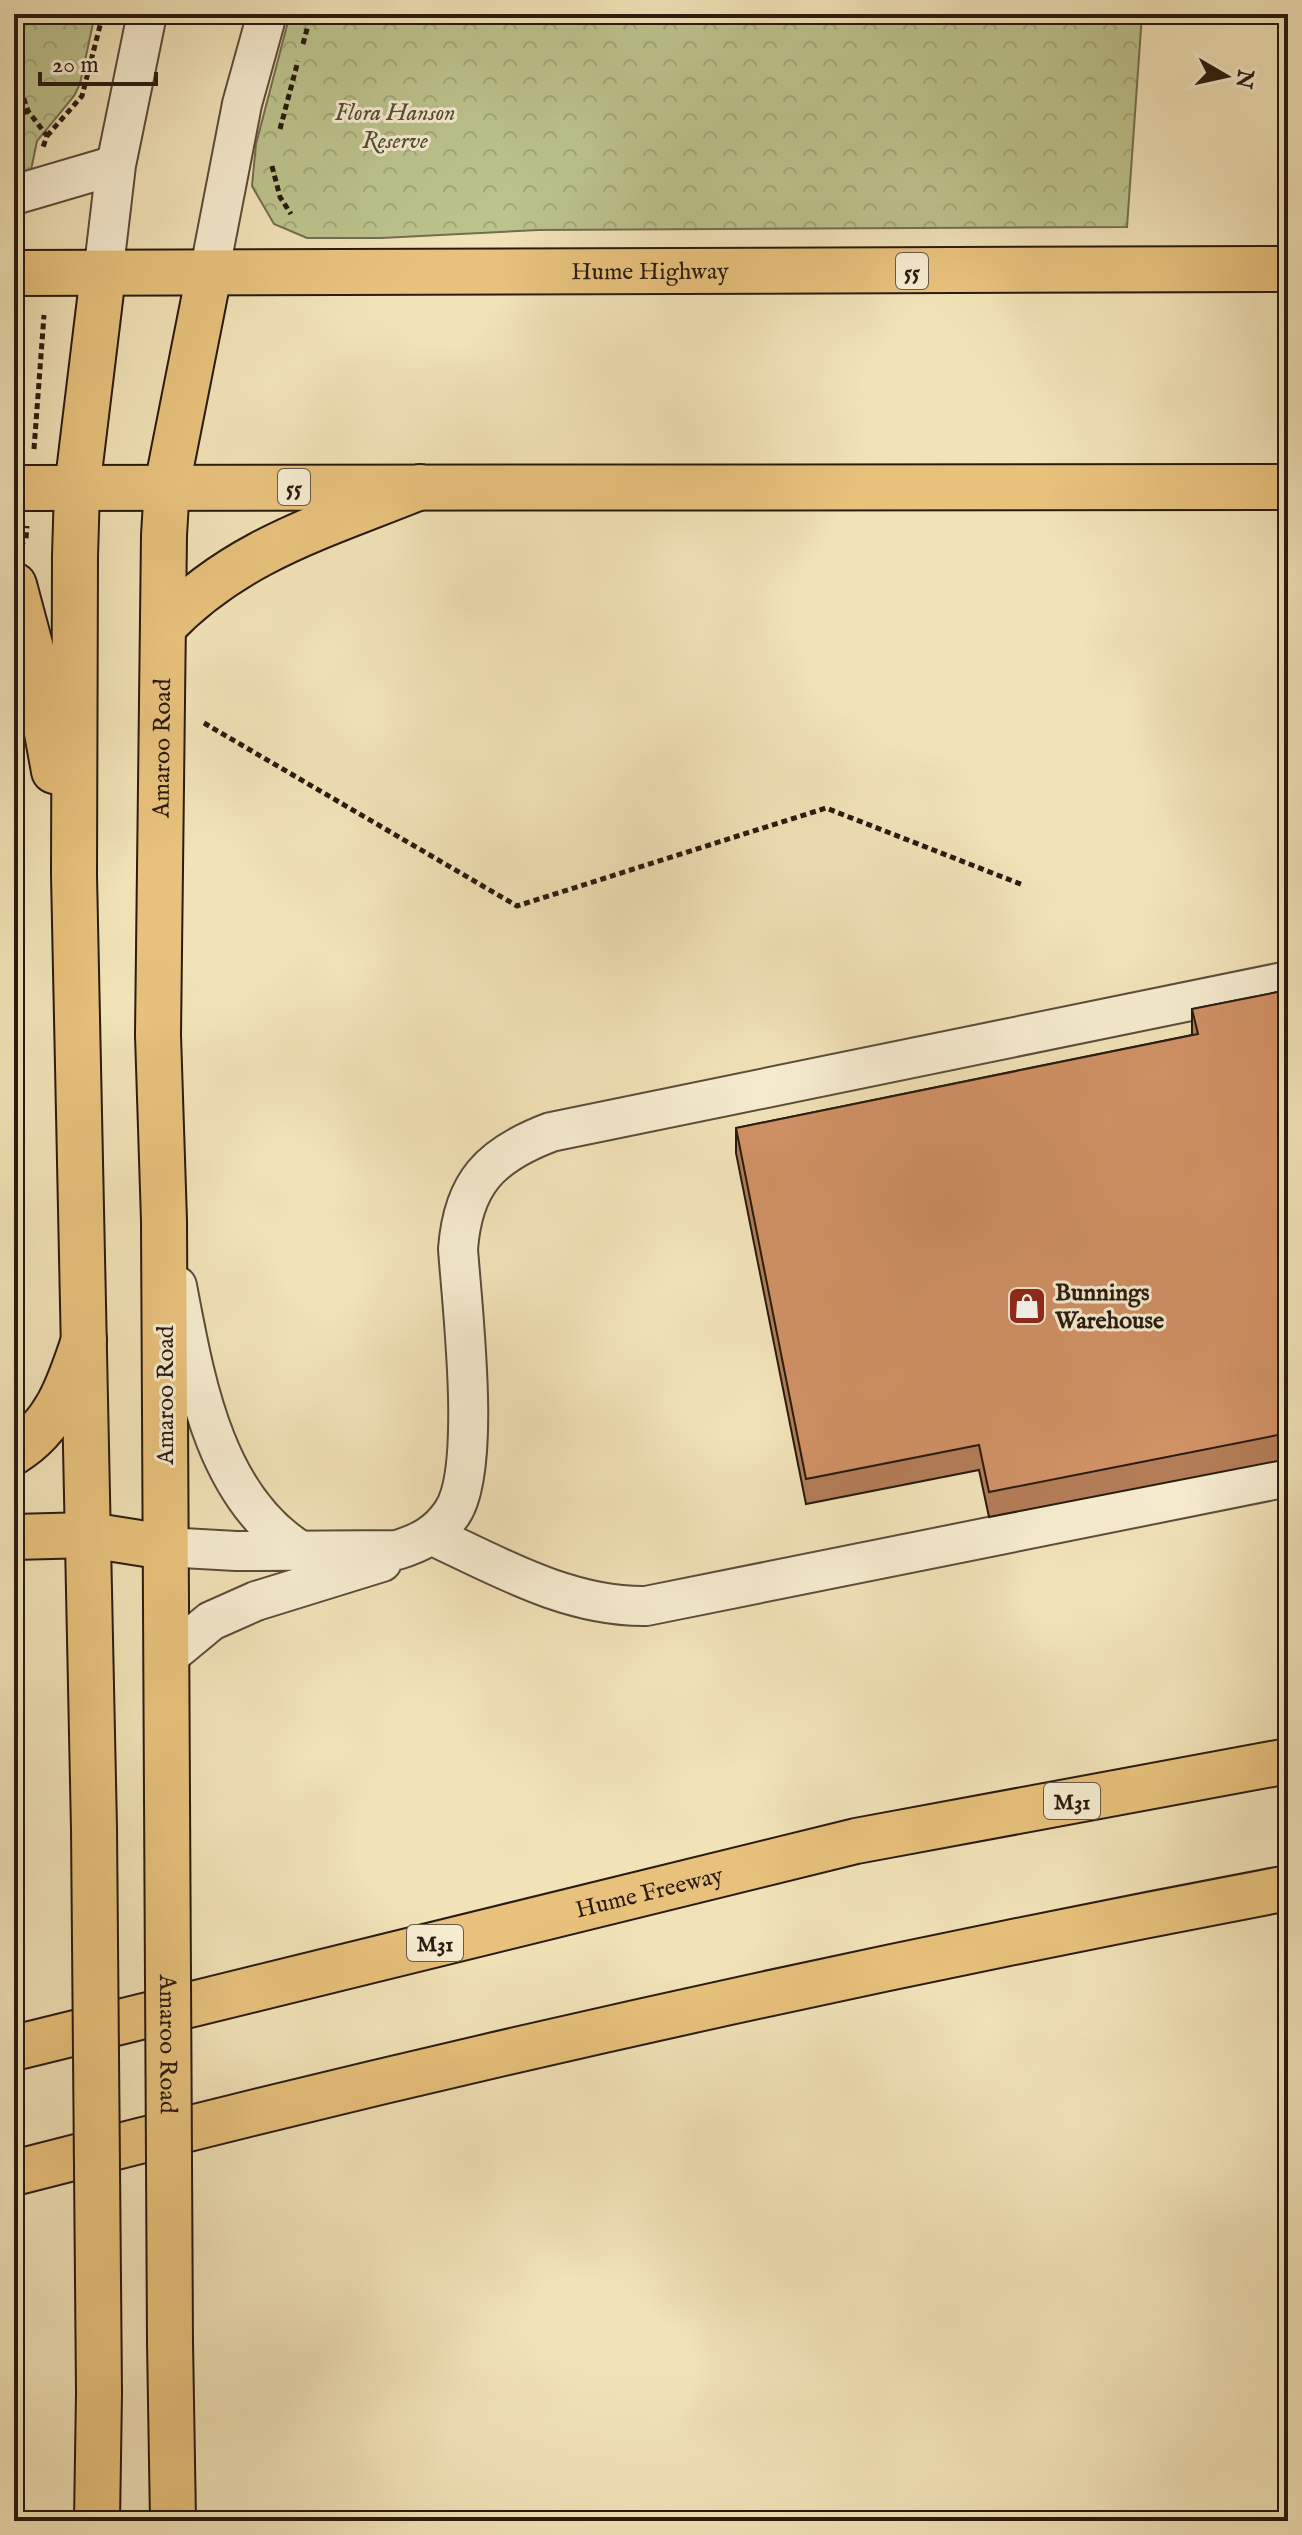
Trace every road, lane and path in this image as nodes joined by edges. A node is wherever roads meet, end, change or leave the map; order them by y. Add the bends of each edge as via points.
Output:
1 (103, 14) edge
2 (147, 14) edge
3 (267, 14) edge
4 (311, 14) edge
5 (570, 14) edge
6 (579, 14) edge
7 (14, 70) edge
8 (28, 111) junction
9 (14, 117) edge
10 (279, 131) dead end
11 (47, 136) junction
12 (274, 156) dead end
13 (116, 165) junction
14 (29, 191) edge
15 (291, 214) dead end
16 (1288, 269) edge
17 (30, 273) edge
18 (209, 274) junction
19 (103, 275) junction
20 (167, 486) junction
21 (422, 486) junction
22 (1288, 487) edge
23 (22, 488) edge
24 (77, 489) junction
25 (14, 554) edge
26 (14, 585) edge
27 (163, 627) junction
28 (204, 723) dead end
29 (74, 875) junction
30 (1023, 885) dead end
31 (1288, 981) edge
32 (164, 1221) junction
33 (84, 1340) junction
34 (14, 1452) edge
35 (1288, 1477) edge
36 (89, 1535) junction
37 (14, 1537) edge
38 (426, 1539) junction
39 (165, 1547) junction
40 (301, 1551) junction
41 (165, 1659) junction
42 (1288, 1761) edge
43 (1288, 1888) edge
44 (14, 2048) edge
45 (14, 2173) edge
46 (97, 2521) edge
47 (173, 2521) edge

1 - 11 path via 82,96
2 - 13 street
3 - 18 street via 242,104
4 - 10 path
5 - 6 path
7 - 8 path
8 - 9 path
8 - 11 path
11 - 14 path
12 - 15 path via 275,184
13 - 14 street
13 - 19 street
16 - 18 main road, Hume Highway / 55
17 - 19 main road, Hume Highway / 55
17 - 23 path
18 - 19 main road, Hume Highway / 55
18 - 20 main road, Amaroo Road
19 - 24 main road
20 - 21 main road, 55
20 - 24 main road, 55
20 - 27 main road, Amaroo Road
21 - 22 main road, 55
21 - 27 main road via 232,567
23 - 24 main road, 55
23 - 25 path via 26,539
24 - 29 main road
26 - 29 main road via 33,656
27 - 32 main road, Amaroo Road via 158,1035
28 - 30 path via 517,906 826,808
29 - 33 main road
31 - 38 street via 551,1132 505,1154 468,1195 461,1215 467,1471 454,1511
32 - 39 main road, Amaroo Road
32 - 40 street via 196,1384 224,1455 242,1495 262,1521
33 - 34 main road via 53,1418
33 - 36 main road
35 - 38 street via 646,1606 613,1606 571,1596
36 - 37 main road
36 - 39 main road
36 - 46 main road, bridge
38 - 40 street via 397,1550
38 - 41 street via 381,1562 256,1601 211,1621
39 - 40 street
39 - 41 main road, Amaroo Road
41 - 47 main road, Amaroo Road, bridge
42 - 44 main road, Hume Freeway / M31 via 856,1841
43 - 45 main road via 503,2052

